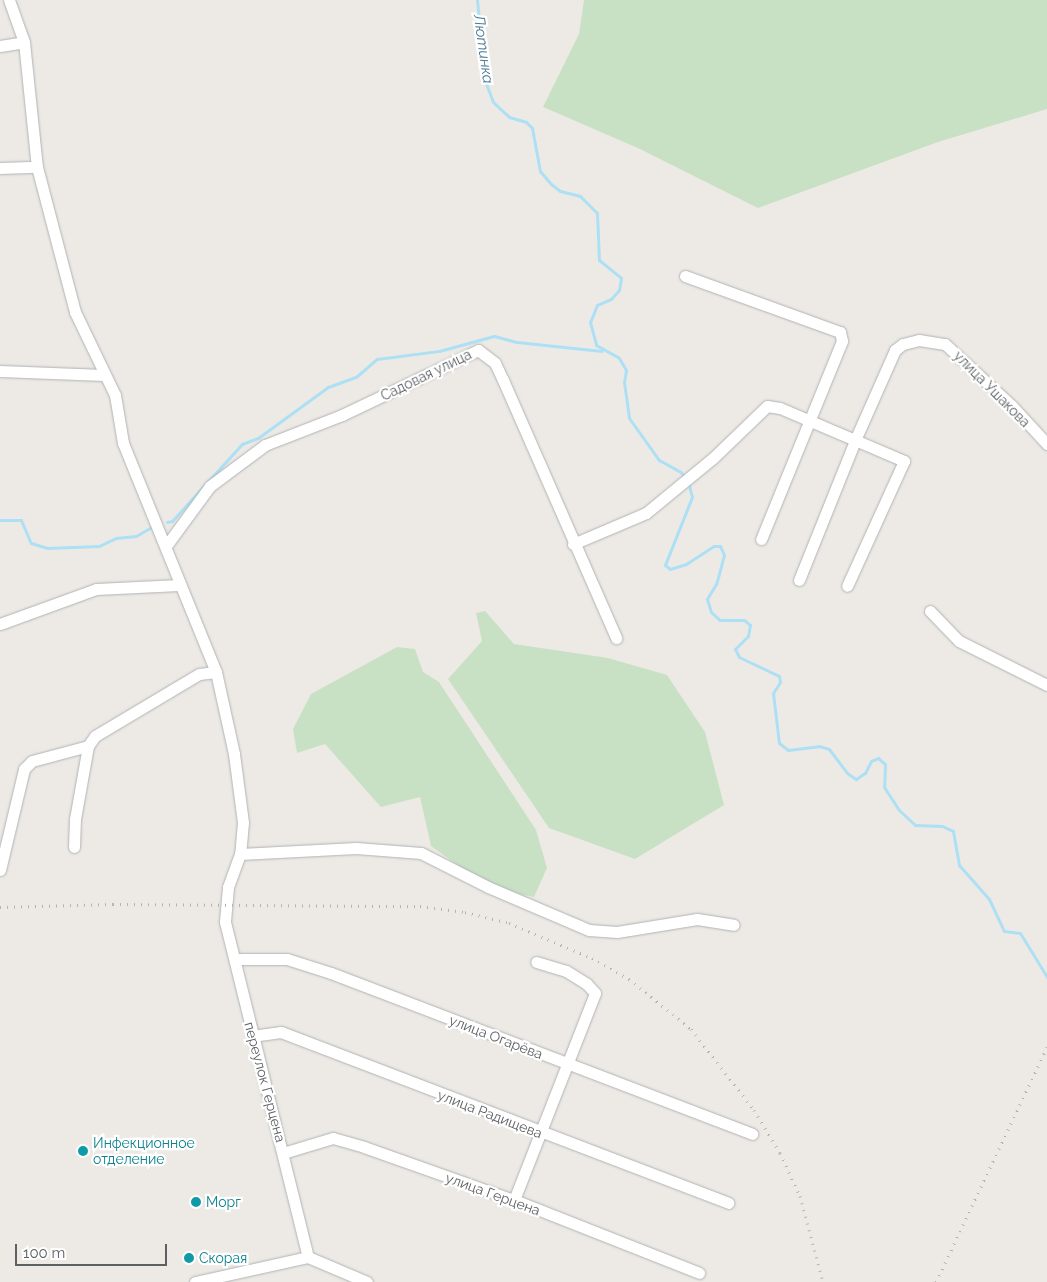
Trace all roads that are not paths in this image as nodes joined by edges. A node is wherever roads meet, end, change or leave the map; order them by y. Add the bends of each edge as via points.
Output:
1 (9, 0) edge
2 (24, 42) junction
3 (0, 46) edge
4 (37, 167) junction
5 (0, 168) edge
6 (685, 276) dead end
7 (0, 372) edge
8 (104, 374) junction
9 (811, 420) junction
10 (856, 438) junction
11 (1047, 444) edge
12 (761, 539) dead end
13 (573, 544) junction
14 (166, 546) junction
15 (799, 580) dead end
16 (179, 585) junction
17 (847, 586) dead end
18 (930, 611) dead end
19 (0, 624) edge
20 (616, 638) dead end
21 (216, 672) junction
22 (1047, 684) edge
23 (88, 746) junction
24 (74, 847) dead end
25 (240, 854) junction
26 (0, 870) edge
27 (734, 925) dead end
28 (236, 959) junction
29 (536, 962) dead end
30 (252, 1036) junction
31 (568, 1065) junction
32 (539, 1134) junction
33 (752, 1134) dead end
34 (283, 1153) junction
35 (514, 1200) junction
36 (728, 1203) dead end
37 (308, 1257) junction
38 (699, 1273) dead end
39 (196, 1282) edge
40 (367, 1282) edge

1 - 2 street
2 - 3 street
2 - 4 street
4 - 5 street
4 - 8 street via 75,312
6 - 9 street via 840,332 842,341
7 - 8 street
8 - 14 street via 115,395 123,443
9 - 10 street
9 - 12 street
9 - 13 street via 767,406 692,476 646,513
10 - 11 street, улица Ушакова via 895,350 919,340 952,348
10 - 15 street
10 - 17 street via 904,461
13 - 14 street, Садовая улица via 495,363 478,350 342,415 265,445 210,486
13 - 20 street, Садовая улица
14 - 16 street
16 - 19 street via 96,589
16 - 21 street
18 - 22 street via 959,641
21 - 23 street via 199,674 129,714 95,736
21 - 25 street via 234,754 242,822
23 - 24 street via 75,819
23 - 26 street via 32,761 24,769
25 - 27 street via 356,848 421,854 589,930 617,932 697,919
25 - 28 street, переулок Герцена via 224,907
28 - 30 street, переулок Герцена
28 - 31 street, улица Огарёва via 287,959 331,973
29 - 31 street via 566,971 595,993
30 - 32 street, улица Радищева via 281,1032
30 - 34 street, переулок Герцена
31 - 32 street
31 - 33 street, улица Огарёва
32 - 35 street
32 - 36 street, улица Радищева
34 - 35 street, улица Герцена via 333,1138
34 - 37 street, переулок Герцена
35 - 38 street, улица Герцена
37 - 39 street
37 - 40 street

